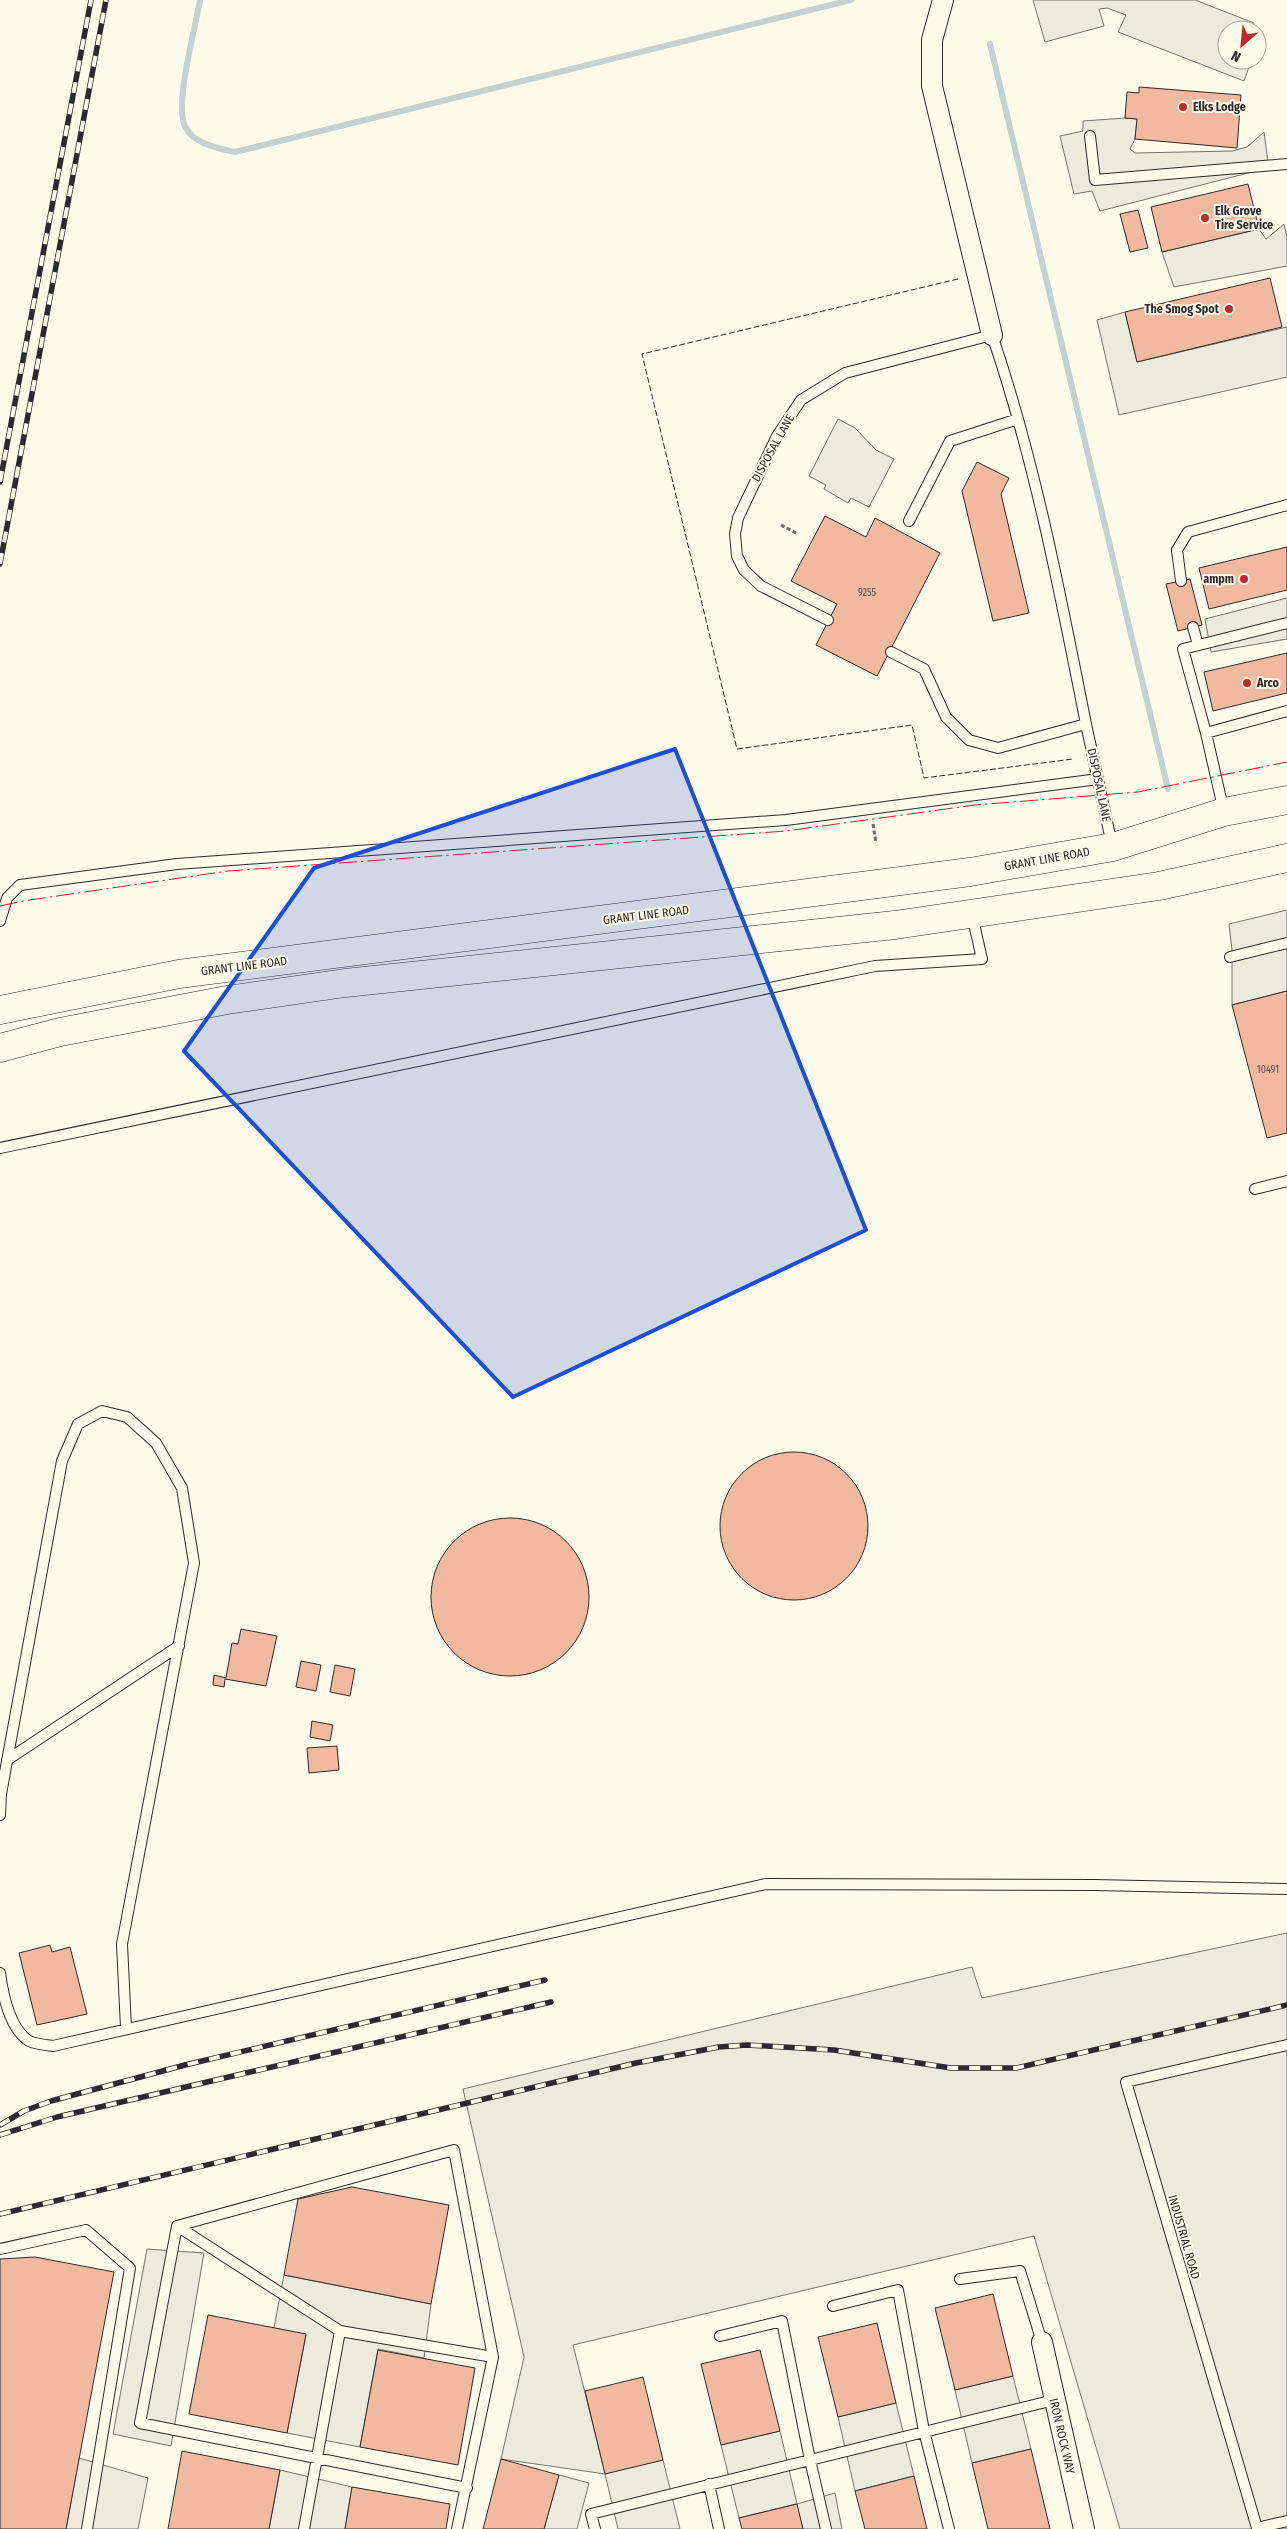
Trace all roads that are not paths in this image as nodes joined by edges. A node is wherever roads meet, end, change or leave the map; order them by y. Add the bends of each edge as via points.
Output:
1 (944, 0) edge
2 (1090, 136) dead end
3 (1287, 164) edge
4 (992, 335) junction
5 (1018, 419) junction
6 (1287, 505) edge
7 (909, 521) dead end
8 (1181, 581) dead end
9 (828, 620) dead end
10 (1287, 623) edge
11 (1193, 627) dead end
12 (1198, 645) junction
13 (891, 652) dead end
14 (1287, 711) edge
15 (1086, 724) junction
16 (1206, 732) junction
17 (1098, 779) junction
18 (1287, 800) edge
19 (1224, 812) junction
20 (1113, 847) junction
21 (1287, 858) edge
22 (971, 914) junction
23 (0, 921) edge
24 (1287, 943) edge
25 (1230, 957) dead end
26 (0, 1010) edge
27 (0, 1048) edge
28 (0, 1148) edge
29 (1287, 1181) edge
30 (1255, 1189) dead end
31 (179, 1646) junction
32 (7, 1760) junction
33 (0, 1815) edge
34 (1287, 1889) edge
35 (0, 1973) edge
36 (126, 2028) junction
37 (1287, 2045) edge
38 (177, 2226) junction
39 (0, 2249) edge
40 (960, 2279) dead end
41 (834, 2306) dead end
42 (340, 2331) junction
43 (720, 2336) dead end
44 (1042, 2342) joint
45 (493, 2357) junction
46 (1054, 2400) junction
47 (924, 2432) junction
48 (318, 2457) junction
49 (810, 2460) junction
50 (709, 2484) junction
51 (467, 2488) junction
52 (1287, 2521) edge
53 (87, 2529) edge
54 (304, 2529) edge
55 (457, 2529) edge
56 (595, 2529) edge
57 (719, 2529) edge
58 (826, 2529) edge
59 (950, 2529) edge
60 (1084, 2529) edge

1 - 4 street, DISPOSAL LANE via 932,40 932,86
2 - 3 lane via 1095,180
4 - 5 lane, DISPOSAL LANE
4 - 9 lane, DISPOSAL LANE via 845,373 801,400 777,436 738,518 735,534 737,556 744,570 761,586
5 - 7 lane via 950,441
5 - 15 lane, DISPOSAL LANE via 1054,562
6 - 8 lane via 1188,532 1177,550
10 - 12 lane
11 - 12 lane
12 - 16 lane via 1183,650
13 - 15 lane via 924,669 946,717 969,740 998,748
14 - 16 lane
15 - 17 lane, DISPOSAL LANE
16 - 19 lane
17 - 20 lane, DISPOSAL LANE
17 - 23 lane via 786,820 167,865 20,885 7,898
18 - 19 main road, GRANT LINE ROAD
19 - 20 main road, GRANT LINE ROAD
20 - 26 main road, GRANT LINE ROAD via 970,872 179,974
21 - 22 main road via 1159,886
22 - 27 main road via 687,948 345,983 226,1000 60,1032
22 - 28 lane via 982,959 875,966
24 - 25 lane
29 - 30 lane
31 - 32 lane
31 - 32 lane via 194,1563 182,1488 156,1443 127,1417 102,1411 78,1424 62,1462
31 - 36 lane via 122,1944
32 - 33 lane
34 - 36 lane via 766,1884
35 - 36 lane via 4,2000 20,2032 30,2042 53,2046
37 - 52 lane, INDUSTRIAL ROAD via 1126,2082 1257,2528
38 - 42 lane
38 - 45 lane via 454,2150
38 - 48 lane via 140,2423
39 - 53 lane via 86,2230 130,2268
40 - 44 lane via 1020,2271
41 - 47 lane via 898,2290
42 - 45 lane
42 - 48 lane
43 - 49 lane via 782,2321
44 - 46 street, IRON ROCK WAY
45 - 51 lane
46 - 47 lane
46 - 60 street, IRON ROCK WAY
47 - 49 lane
47 - 59 lane
48 - 51 lane
48 - 54 lane
49 - 50 lane
49 - 58 lane
50 - 56 lane via 591,2514
50 - 57 lane
51 - 55 lane

